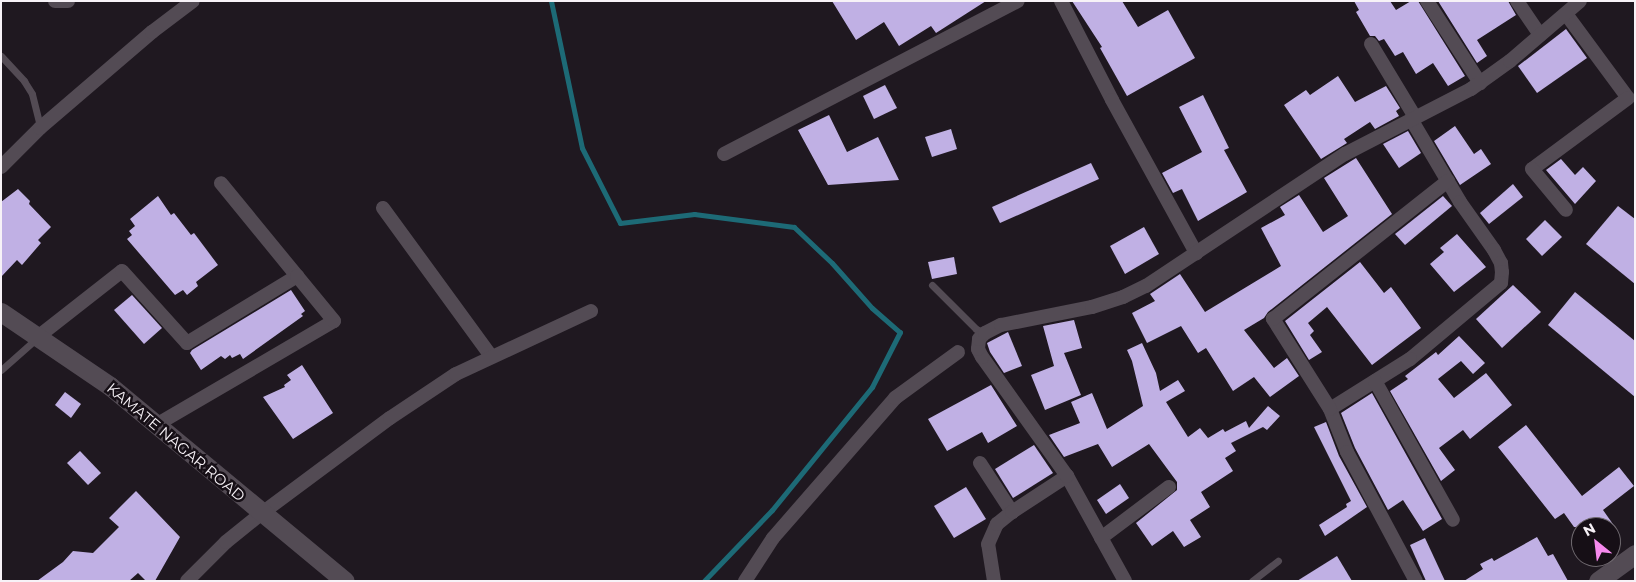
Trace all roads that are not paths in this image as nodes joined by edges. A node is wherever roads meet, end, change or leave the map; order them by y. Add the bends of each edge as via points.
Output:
1 (55, 1) edge
2 (68, 1) edge
3 (1018, 1) edge
4 (1061, 1) edge
5 (1427, 1) edge
6 (1517, 1) edge
7 (1580, 1) edge
8 (186, 3) edge
9 (1566, 14) junction
10 (1540, 35) junction
11 (1371, 44) dead end
12 (1, 56) edge
13 (1480, 82) junction
14 (1413, 118) junction
15 (40, 128) junction
16 (724, 154) dead end
17 (1, 167) edge
18 (1448, 181) junction
19 (221, 183) dead end
20 (382, 208) dead end
21 (1566, 210) dead end
22 (1196, 253) junction
23 (297, 276) junction
24 (932, 285) dead end
25 (591, 311) dead end
26 (1, 312) edge
27 (984, 333) junction
28 (39, 336) junction
29 (958, 352) dead end
30 (491, 356) junction
31 (1, 370) edge
32 (1375, 381) junction
33 (1330, 409) junction
34 (156, 425) junction
35 (980, 463) dead end
36 (1067, 476) junction
37 (1169, 486) dead end
38 (1012, 512) junction
39 (262, 513) junction
40 (1453, 520) dead end
41 (1101, 538) junction
42 (1635, 554) edge
43 (1278, 561) dead end
44 (187, 581) edge
45 (345, 581) edge
46 (745, 581) edge
47 (994, 581) edge
48 (1125, 581) edge
49 (1252, 581) edge
50 (1416, 581) edge
51 (1598, 581) edge

1 - 2 street
3 - 16 street
4 - 22 street
5 - 13 street
6 - 10 street
7 - 9 street
8 - 15 street
9 - 10 street
9 - 21 street via 1628,98 1532,169
10 - 13 street
11 - 14 street
12 - 15 lane via 32,94
13 - 14 street
14 - 18 street
14 - 22 street via 1345,154
15 - 17 street
18 - 32 street via 1501,262 1502,283 1410,359
18 - 33 street via 1273,319
19 - 23 street
20 - 30 street
22 - 27 street via 1123,298 1001,325
23 - 28 street via 187,342 122,271
23 - 34 street via 334,321
24 - 27 lane
25 - 30 street
26 - 28 street, KAMATE NAGAR ROAD
27 - 36 street via 978,348 982,357
28 - 31 lane
28 - 34 street, KAMATE NAGAR ROAD via 110,386
29 - 46 street via 895,398 773,538
30 - 39 street via 456,374 390,418
32 - 33 street
32 - 40 street
33 - 50 street via 1347,452
34 - 39 street, KAMATE NAGAR ROAD
35 - 38 street
36 - 38 street
36 - 41 street
37 - 41 street
38 - 47 street via 997,524 988,544
39 - 44 street via 226,542
39 - 45 street, KAMATE NAGAR ROAD
41 - 48 street
42 - 51 street
43 - 49 lane

